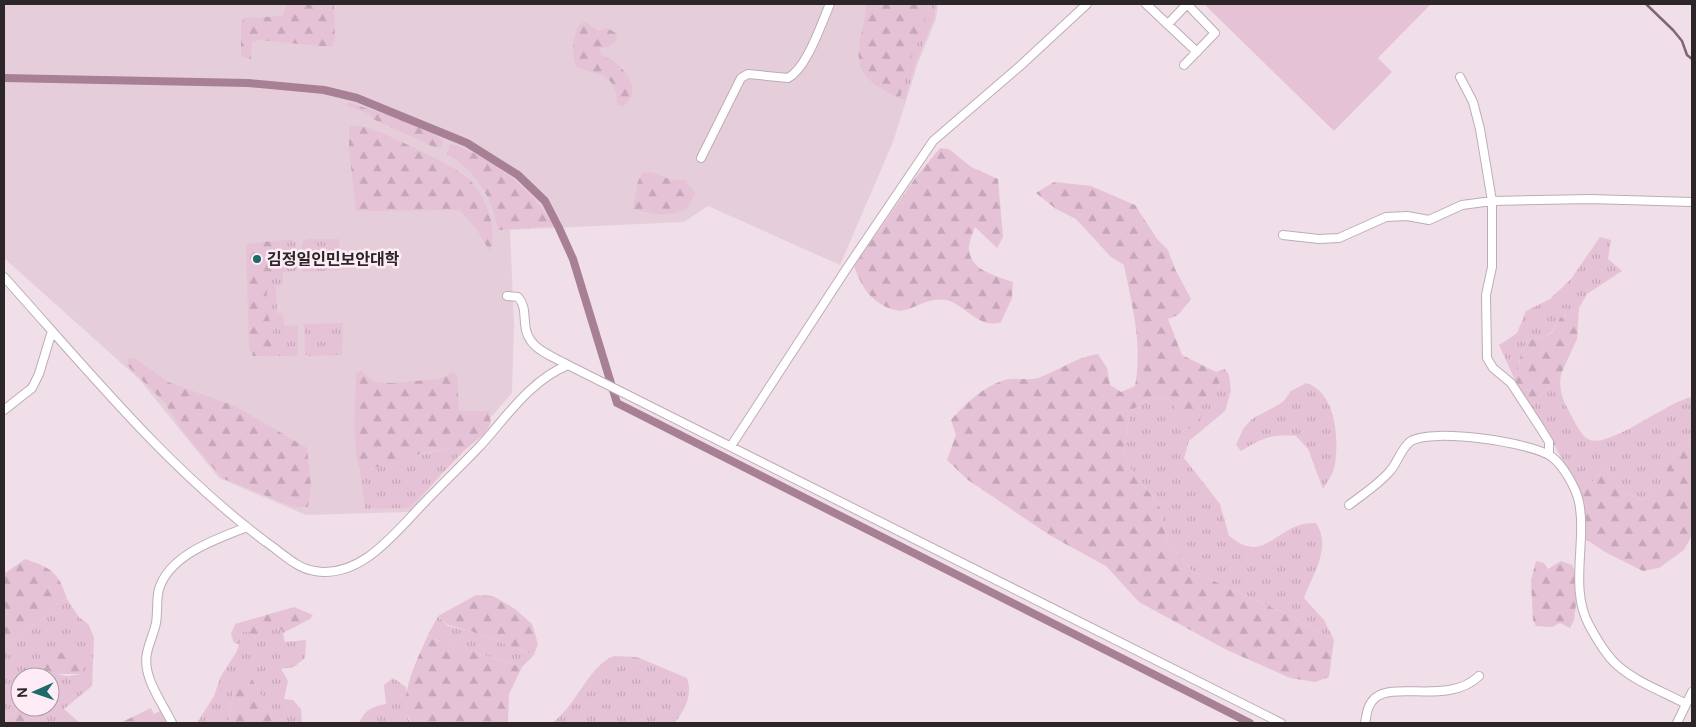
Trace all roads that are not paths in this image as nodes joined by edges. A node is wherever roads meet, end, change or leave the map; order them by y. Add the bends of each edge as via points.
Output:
1 (830, 4) edge
2 (1087, 4) edge
3 (1146, 4) edge
4 (1187, 4) edge
5 (1168, 24) junction
6 (1197, 52) junction
7 (1184, 65) dead end
8 (1460, 76) dead end
9 (701, 158) dead end
10 (1492, 201) junction
11 (1692, 202) edge
12 (1283, 235) dead end
13 (4, 278) edge
14 (507, 296) dead end
15 (52, 331) junction
16 (568, 365) junction
17 (4, 410) edge
18 (731, 446) junction
19 (1549, 455) junction
20 (1349, 506) dead end
21 (247, 528) junction
22 (1479, 676) dead end
23 (1692, 692) edge
24 (1686, 704) junction
25 (172, 723) edge
26 (1281, 723) edge
27 (1365, 723) edge
28 (1677, 723) edge

1 - 9 street via 808,53 793,75 781,78 748,74 740,78
2 - 18 street via 933,141
3 - 5 street
4 - 5 street
4 - 6 street via 1215,33
5 - 6 street
6 - 7 street
8 - 10 street via 1473,102 1480,129
10 - 11 street
10 - 12 street via 1462,204 1429,220 1386,217 1340,238
10 - 19 street via 1492,267 1486,296 1487,358 1493,368 1512,383 1549,442
13 - 15 street
14 - 16 street via 518,297 524,304 528,340 536,348
15 - 17 street via 32,388
15 - 21 street via 151,441
16 - 18 street
16 - 21 street via 540,380 366,559 340,570 315,572 296,564
18 - 26 street
19 - 20 street via 1522,444 1436,435 1420,437 1410,442 1388,474
19 - 24 street via 1559,464 1578,499 1582,607 1589,624 1616,664
21 - 25 street via 188,555 172,567 160,589 156,627 147,653 147,670
22 - 27 street via 1452,690 1381,694 1370,705
23 - 24 street
24 - 28 street

